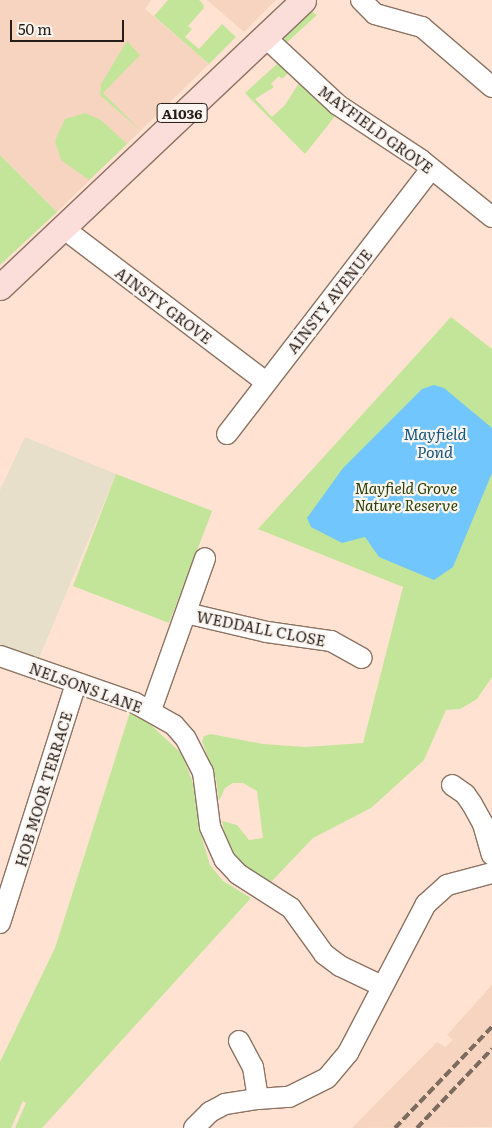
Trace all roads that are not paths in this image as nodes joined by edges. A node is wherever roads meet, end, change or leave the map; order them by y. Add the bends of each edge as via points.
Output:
1 (303, 0) edge
2 (361, 0) edge
3 (264, 36) junction
4 (492, 87) edge
5 (432, 169) junction
6 (492, 217) edge
7 (63, 228) junction
8 (0, 287) edge
9 (266, 382) junction
10 (227, 434) dead end
11 (205, 558) dead end
12 (186, 613) junction
13 (0, 656) edge
14 (362, 658) dead end
15 (76, 684) junction
16 (151, 710) junction
17 (452, 785) dead end
18 (492, 855) edge
19 (492, 873) edge
20 (0, 923) edge
21 (382, 986) junction
22 (239, 1041) dead end
23 (258, 1099) junction
24 (194, 1128) edge

1 - 3 main road, A1036
2 - 4 street via 375,14 422,26
3 - 5 street, MAYFIELD GROVE via 338,105
3 - 7 main road, A1036
5 - 6 street, MAYFIELD GROVE
5 - 9 street, AINSTY AVENUE
7 - 8 main road, A1036
7 - 9 street, AINSTY GROVE
9 - 10 street, AINSTY AVENUE
11 - 12 street
12 - 14 street, WEDDALL CLOSE via 267,632 331,641
12 - 16 street
13 - 15 street, NELSONS LANE
15 - 16 street, NELSONS LANE
15 - 20 street, HOB MOOR TERRACE
16 - 21 street, NELSONS LANE via 174,725 197,758 208,790 210,826 225,860 238,874 290,908 324,954
17 - 18 street via 472,804 483,824
19 - 21 street via 459,880 436,893 418,918
21 - 23 street via 348,1054 327,1078 289,1097
22 - 23 street via 253,1068
23 - 24 street via 225,1104 210,1112

